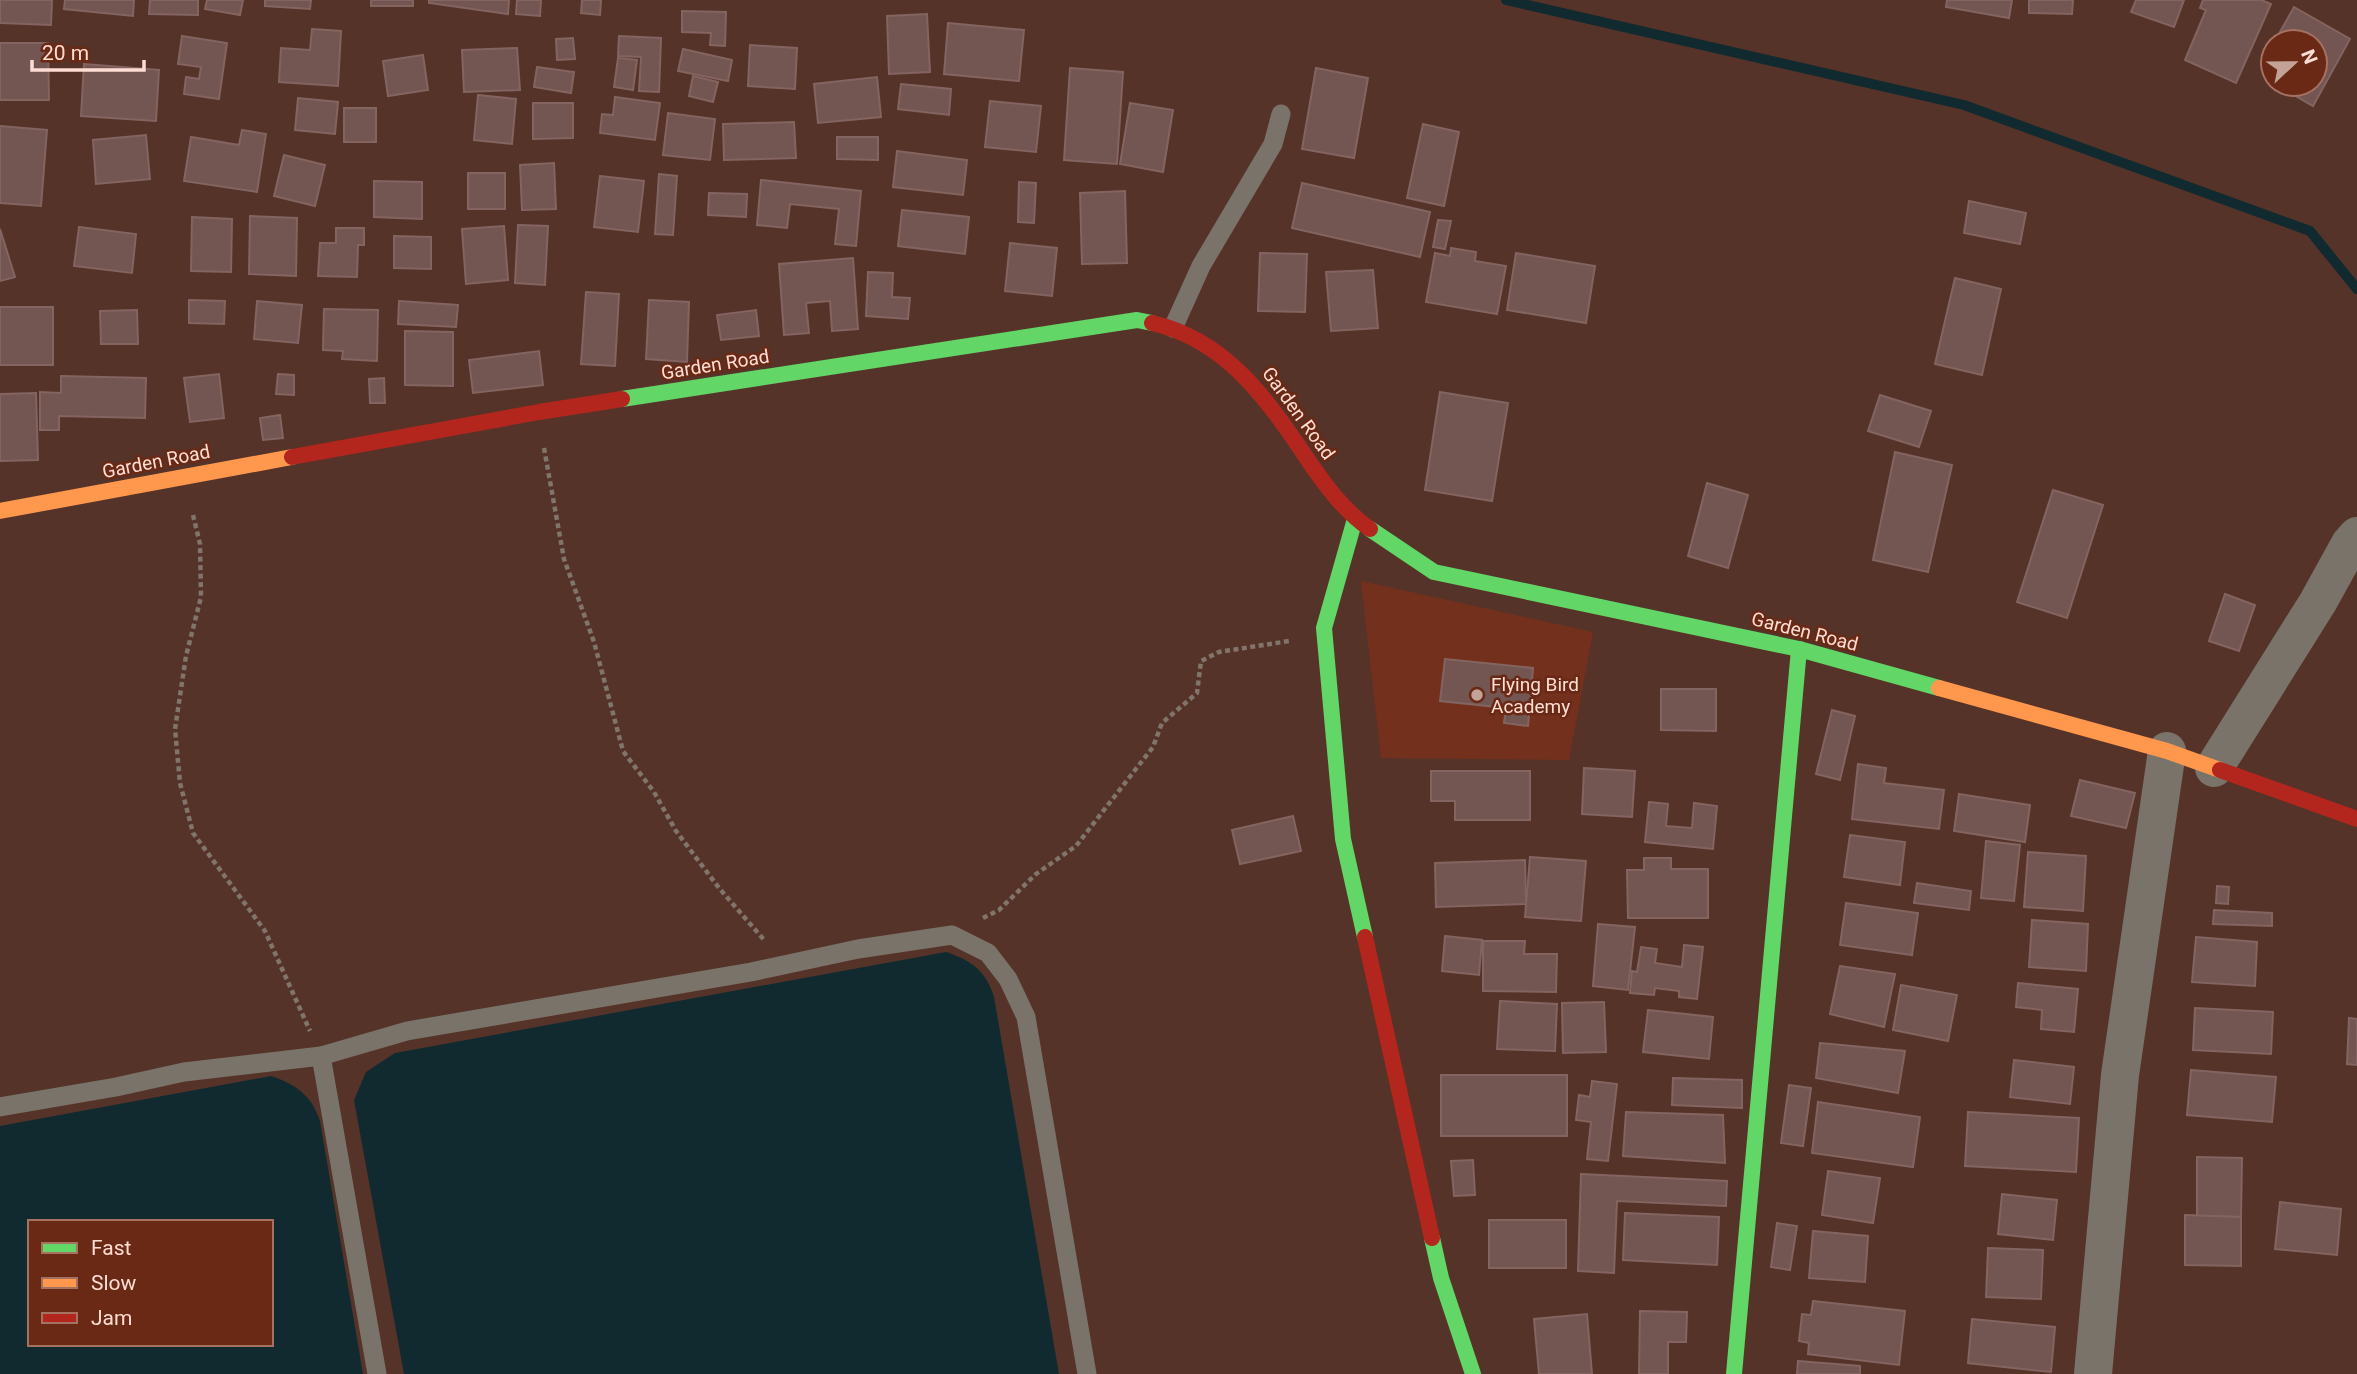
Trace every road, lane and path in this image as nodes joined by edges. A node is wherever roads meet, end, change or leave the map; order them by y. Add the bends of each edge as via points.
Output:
1 (1281, 114) dead end
2 (1173, 328) junction
3 (539, 412) junction
4 (184, 477) junction
5 (0, 511) edge
6 (1355, 519) junction
7 (2357, 536) edge
8 (1325, 635) junction
9 (1800, 649) junction
10 (2167, 751) junction
11 (2214, 768) junction
12 (2357, 819) edge
13 (952, 935) junction
14 (787, 965) junction
15 (321, 1056) junction
16 (0, 1107) edge
17 (377, 1374) edge
18 (1087, 1374) edge
19 (1473, 1374) edge
20 (1734, 1374) edge
21 (2093, 1374) edge

1 - 2 lane via 1273,145 1202,266
2 - 3 street, Garden Road via 1137,320
2 - 6 street, Garden Road via 1247,377
3 - 4 street, Garden Road
3 - 14 path via 564,559 594,642 623,751 719,888
4 - 5 street, Garden Road
4 - 15 path via 200,544 201,597 175,729 180,783 193,833 265,931
6 - 8 street
6 - 9 street, Garden Road via 1434,572
7 - 11 street
8 - 13 path via 1219,652 1201,661 1197,694 1162,723 1153,747 1076,846 1036,874 999,910
8 - 19 street via 1343,839 1441,1278
9 - 10 street, Garden Road
9 - 20 street
10 - 11 street, Garden Road
10 - 21 street via 2120,1075
11 - 12 street, Garden Road
13 - 14 lane
13 - 18 lane via 988,953 1009,979 1026,1017
14 - 15 lane via 407,1031
15 - 16 lane via 184,1072
15 - 17 lane

